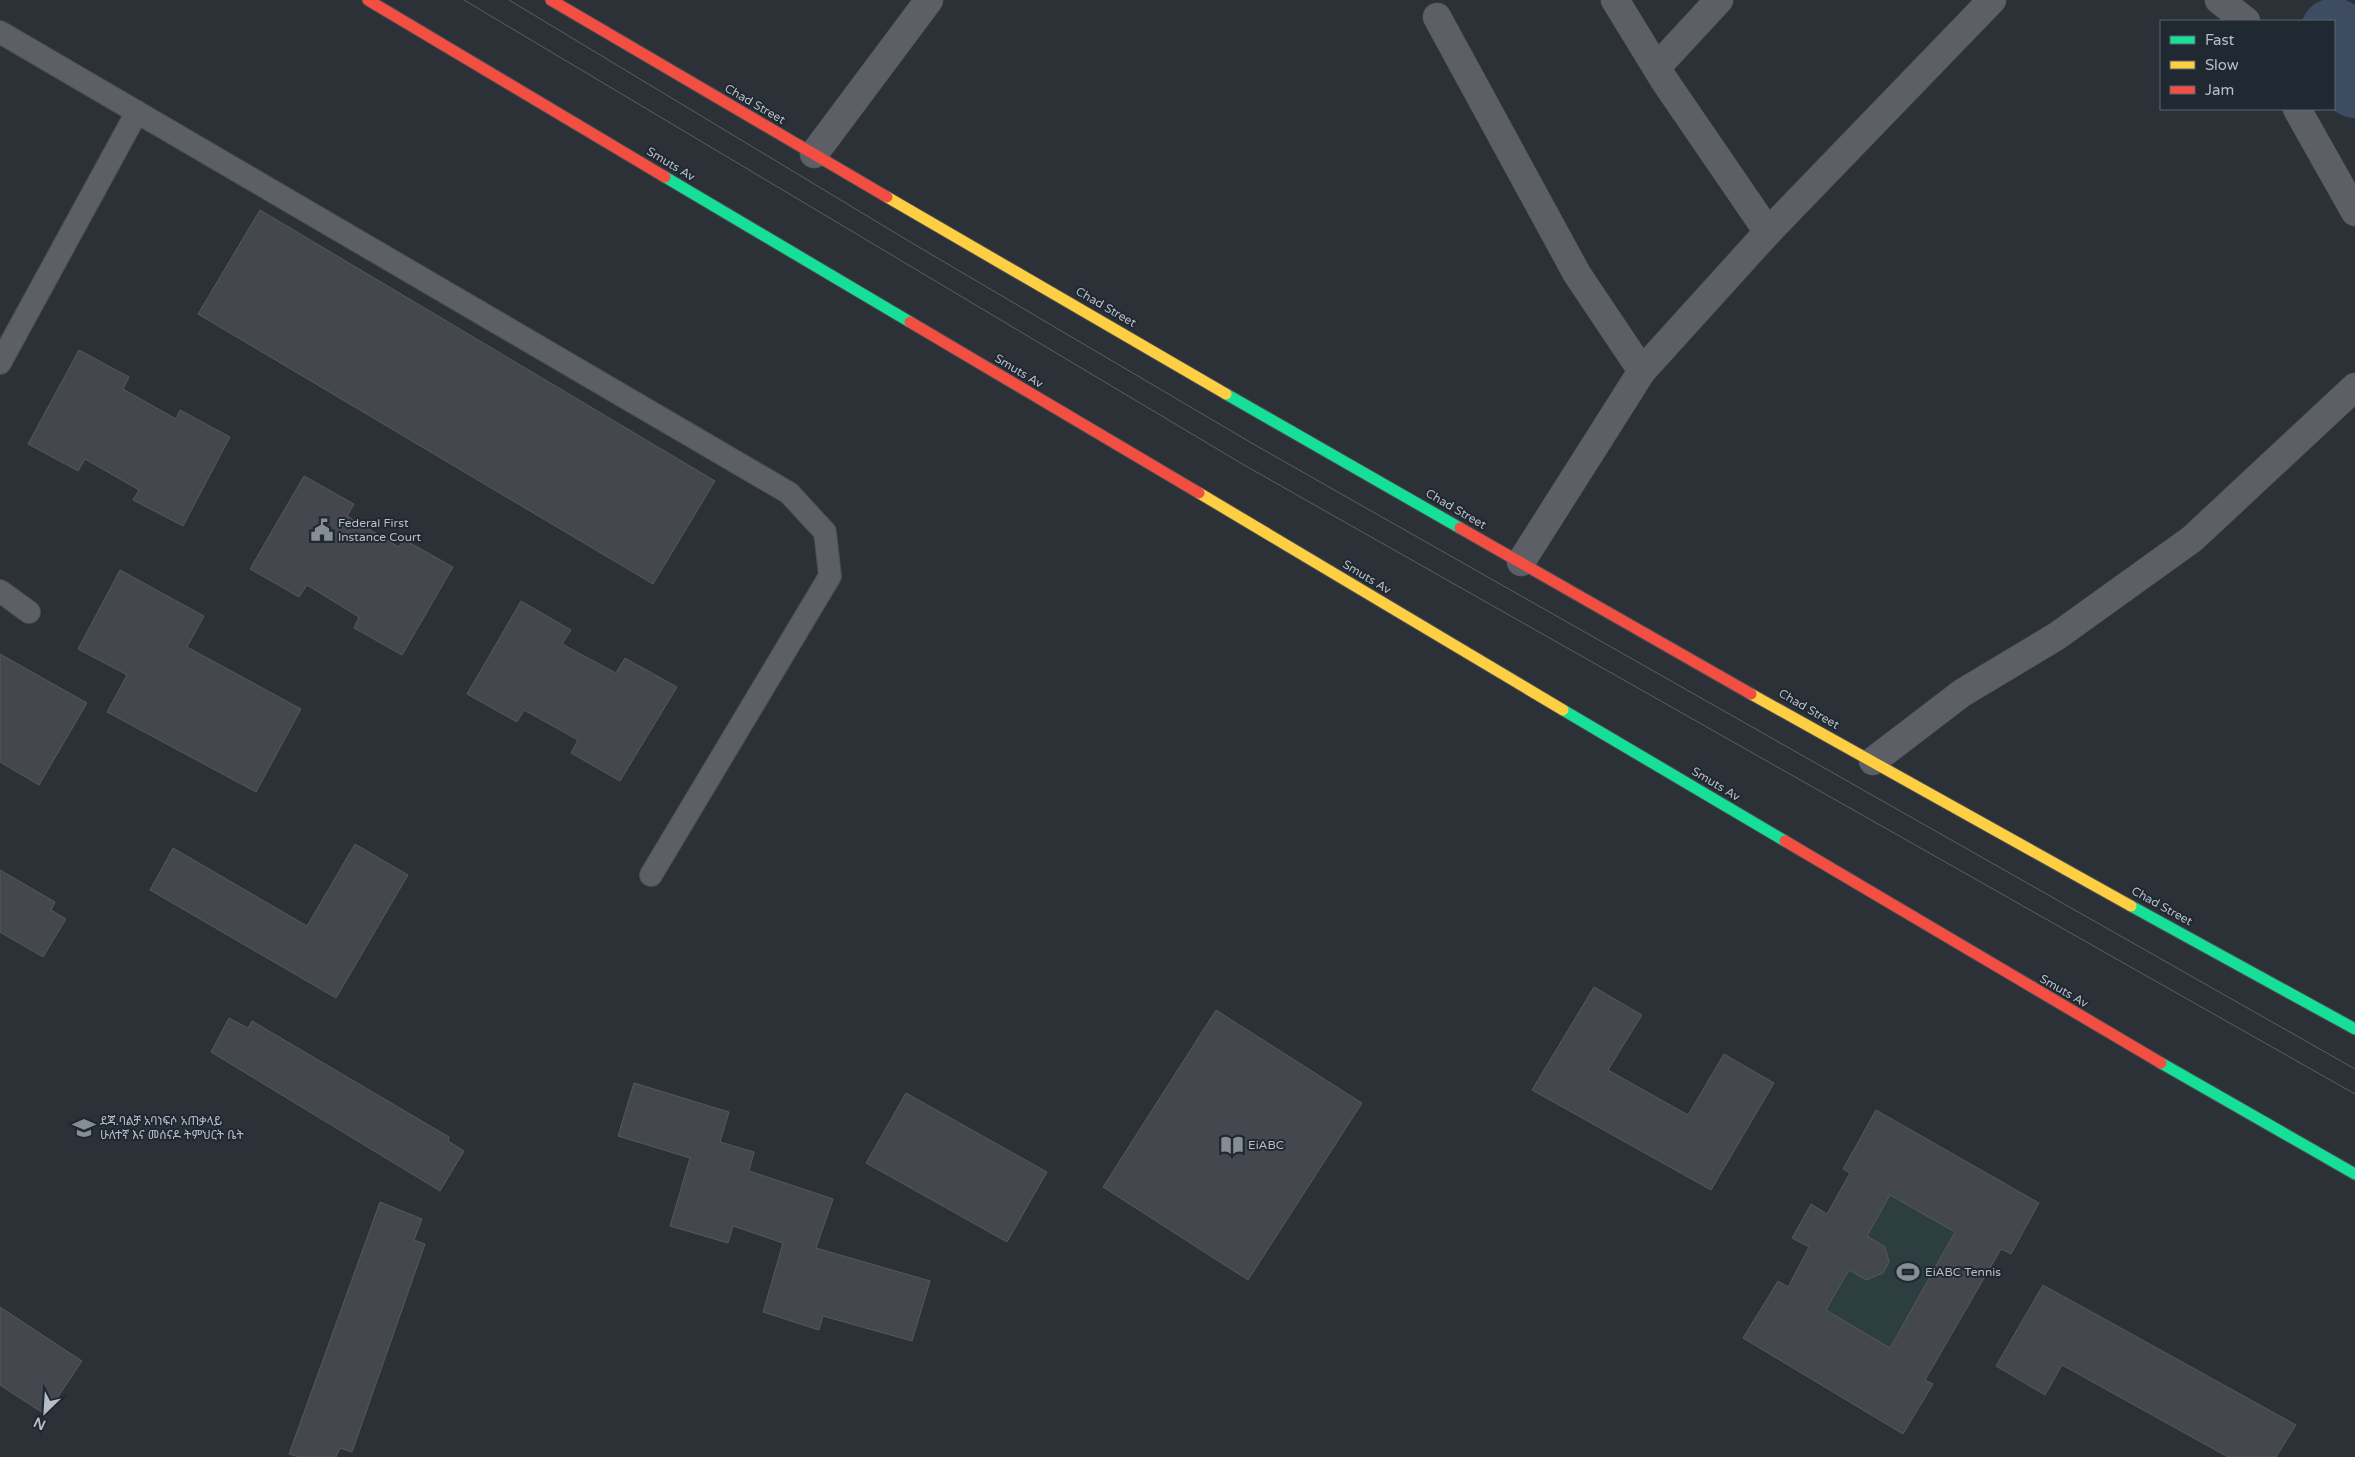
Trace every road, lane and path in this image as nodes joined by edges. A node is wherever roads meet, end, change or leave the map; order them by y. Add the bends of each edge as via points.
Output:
1 (368, 0) edge
2 (551, 0) edge
3 (929, 0) edge
4 (1615, 0) edge
5 (1719, 0) edge
6 (1992, 0) edge
7 (2219, 0) edge
8 (1437, 17) dead end
9 (2245, 20) edge
10 (0, 32) edge
11 (1657, 67) junction
12 (2298, 110) edge
13 (137, 112) junction
14 (814, 154) junction
15 (2355, 212) edge
16 (1768, 232) junction
17 (0, 363) edge
18 (1642, 371) junction
19 (2355, 387) edge
20 (1521, 562) junction
21 (0, 591) edge
22 (29, 612) dead end
23 (1873, 761) junction
24 (651, 876) dead end
25 (2355, 1029) edge
26 (2355, 1174) edge

1 - 26 main road, Smuts Av via 2050,999
2 - 14 main road, Chad Street
3 - 14 street
4 - 11 street
5 - 11 street
6 - 16 street
7 - 9 street
8 - 18 street via 1577,274
10 - 13 lane
11 - 16 street
12 - 15 street
13 - 17 lane
13 - 24 lane via 789,494 825,532 830,576
14 - 20 main road, Chad Street
16 - 18 street
18 - 20 street
19 - 23 street via 2192,539 2057,636 1962,693
20 - 23 main road, Chad Street
21 - 22 lane
23 - 25 main road, Chad Street

